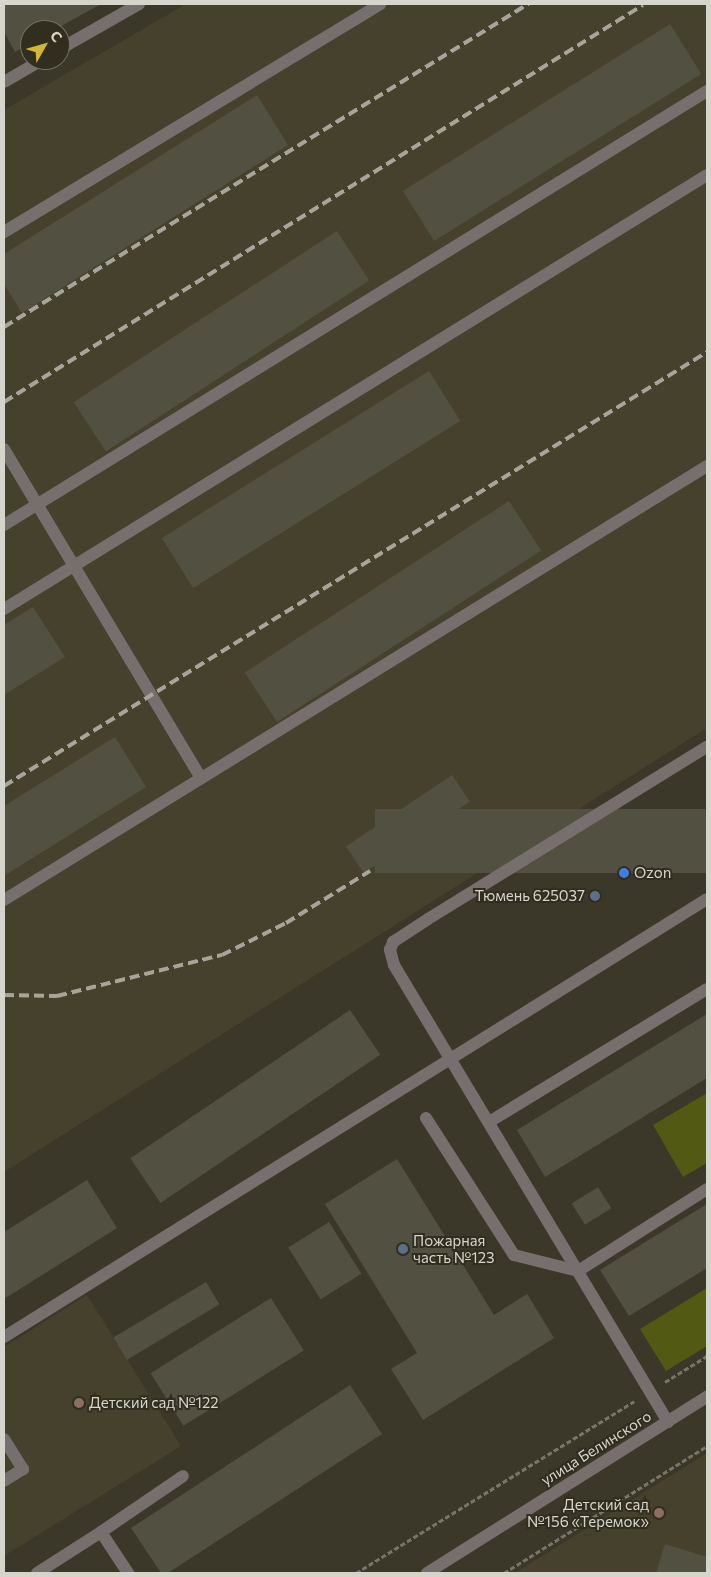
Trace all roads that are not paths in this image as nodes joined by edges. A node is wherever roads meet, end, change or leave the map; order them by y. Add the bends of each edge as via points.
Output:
1 (139, 4) edge
2 (380, 4) edge
3 (70, 43) edge
4 (25, 70) edge
5 (4, 82) edge
6 (707, 91) edge
7 (707, 175) edge
8 (4, 232) edge
9 (4, 449) edge
10 (707, 466) edge
11 (37, 505) junction
12 (4, 525) edge
13 (75, 566) junction
14 (4, 609) edge
15 (707, 747) edge
16 (200, 777) junction
17 (707, 899) edge
18 (4, 900) edge
19 (707, 988) edge
20 (451, 1057) junction
21 (426, 1118) dead end
22 (489, 1122) junction
23 (707, 1189) edge
24 (578, 1271) junction
25 (4, 1337) edge
26 (707, 1398) edge
27 (668, 1422) junction
28 (4, 1439) edge
29 (183, 1476) dead end
30 (4, 1481) edge
31 (101, 1532) junction
32 (37, 1573) edge
33 (128, 1573) edge
34 (427, 1573) edge

1 - 3 street
2 - 8 street
4 - 5 street
6 - 11 street
7 - 13 street
9 - 11 street
10 - 16 street
11 - 12 street
11 - 13 street
13 - 14 street
13 - 16 street
15 - 20 street via 393,942 390,950 394,965
16 - 18 street
17 - 20 street
19 - 22 street
20 - 22 street
20 - 25 street
21 - 24 street via 514,1255
22 - 24 street
23 - 24 street
24 - 27 street
26 - 27 street, улица Белинского
27 - 34 street, улица Белинского
28 - 30 street via 23,1469
29 - 31 street
31 - 32 street
31 - 33 street

